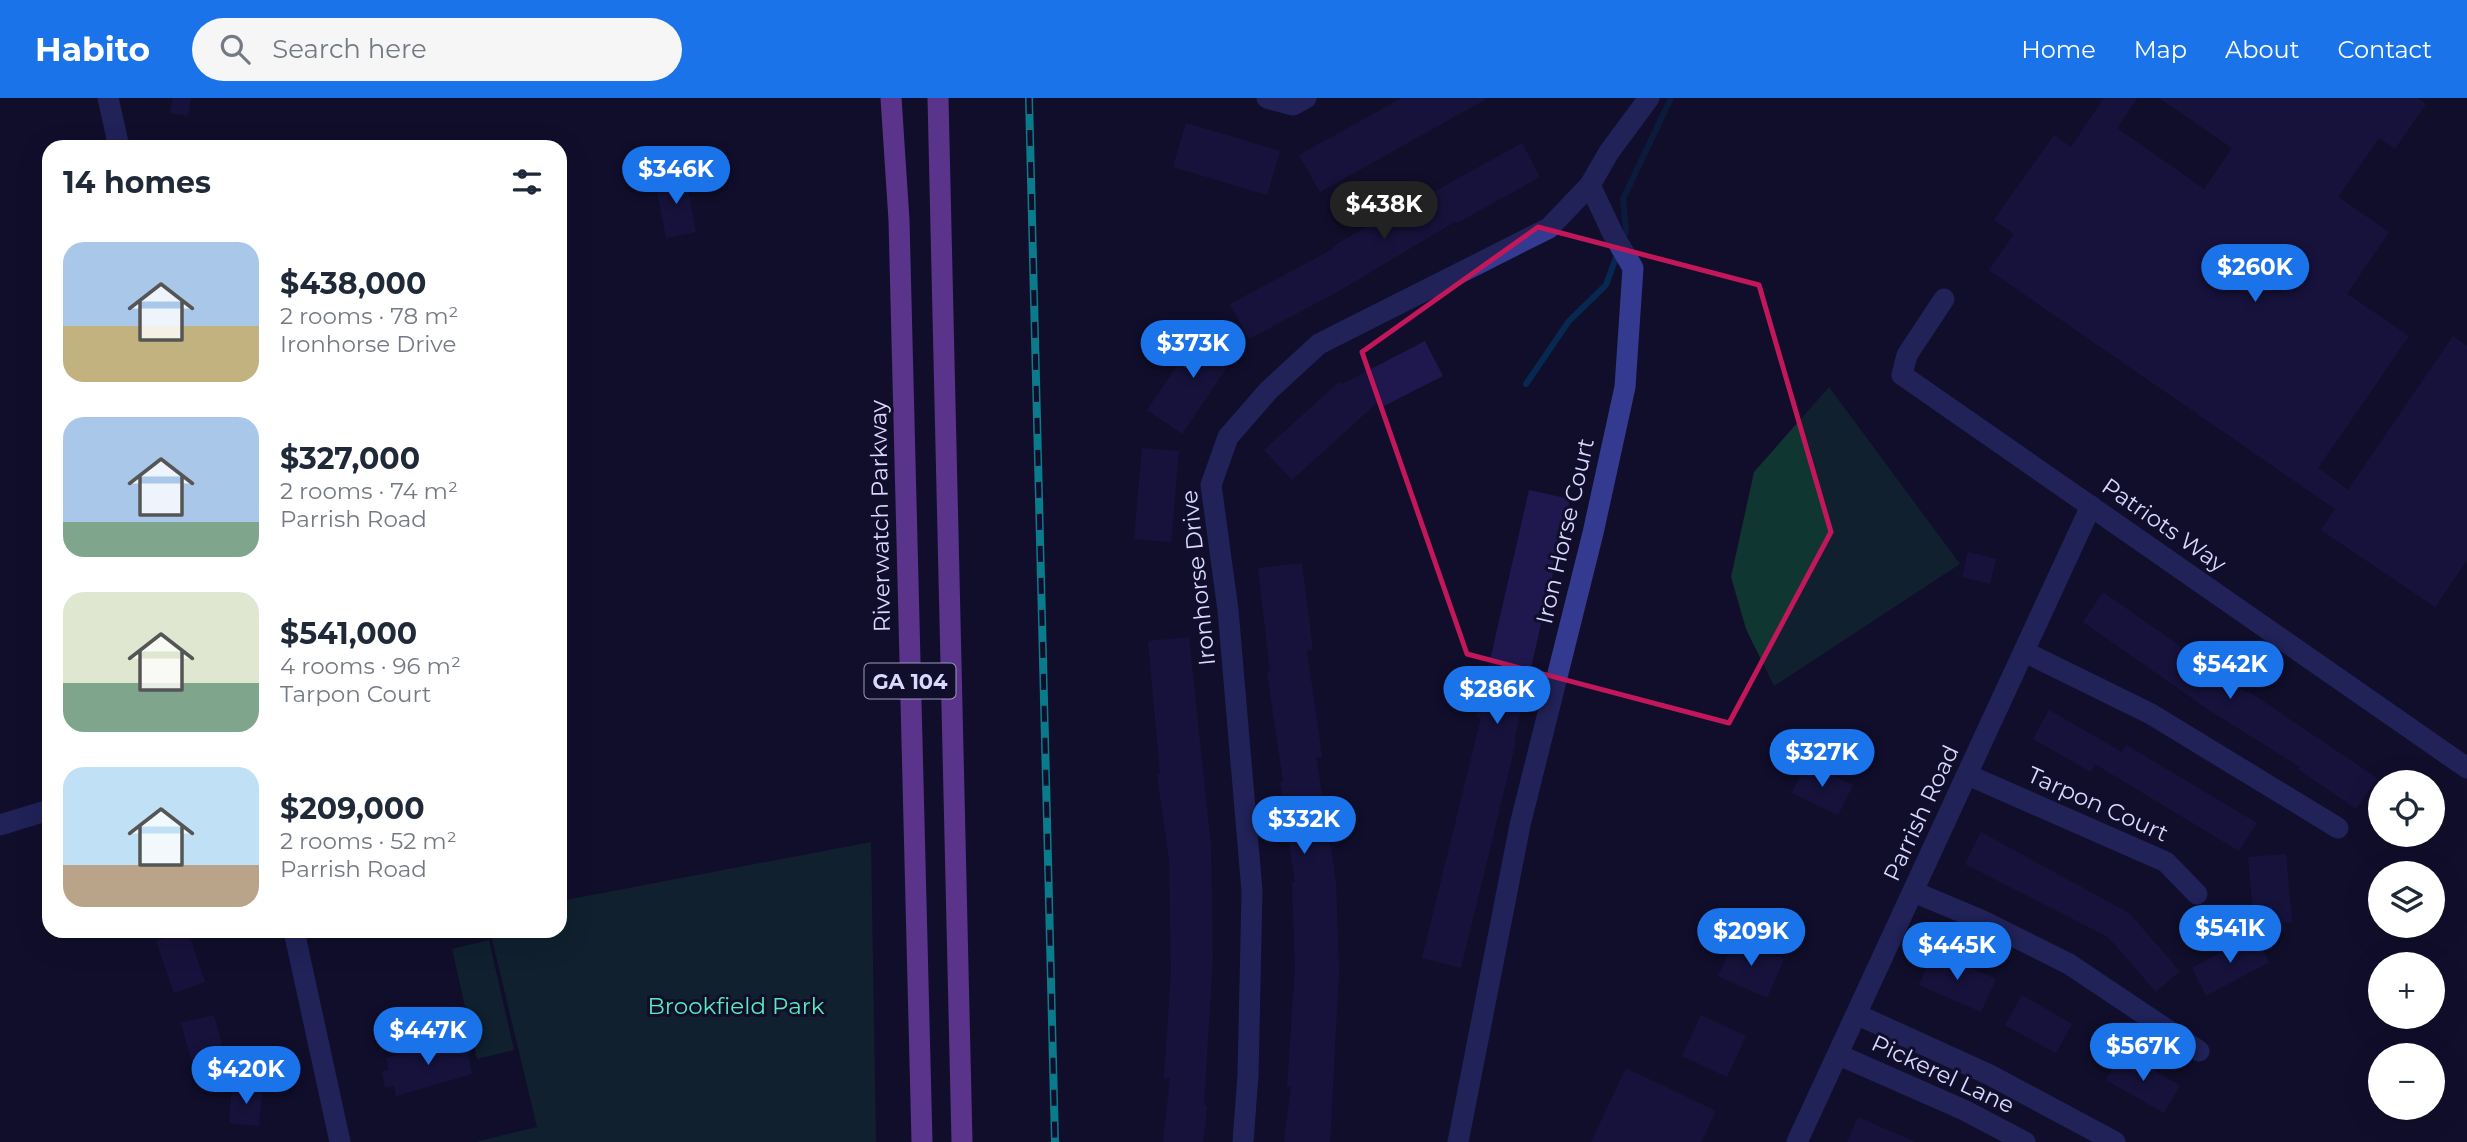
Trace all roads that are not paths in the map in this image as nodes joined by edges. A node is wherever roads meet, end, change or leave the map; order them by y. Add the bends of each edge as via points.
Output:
1 (108, 98) edge
2 (891, 98) edge
3 (938, 98) edge
4 (1267, 98) edge
5 (1306, 98) edge
6 (1649, 98) edge
7 (117, 140) edge
8 (1590, 184) junction
9 (1944, 299) dead end
10 (2091, 506) junction
11 (2025, 652) junction
12 (2467, 768) edge
13 (1968, 775) junction
14 (42, 812) edge
15 (0, 825) edge
16 (2339, 828) dead end
17 (1914, 892) junction
18 (2197, 894) dead end
19 (296, 938) edge
20 (1858, 1014) junction
21 (2199, 1051) dead end
22 (1839, 1055) junction
23 (340, 1142) edge
24 (922, 1142) edge
25 (962, 1142) edge
26 (1243, 1142) edge
27 (1458, 1142) edge
28 (1797, 1142) edge
29 (2025, 1142) edge
30 (2115, 1142) edge

1 - 7 street
2 - 24 main road, Riverwatch Parkway / GA 104 via 900,220
3 - 25 main road, GA 104
4 - 5 street via 1293,105
6 - 8 street, Ironhorse Drive
8 - 26 street, Ironhorse Drive via 1549,228 1320,344 1269,390 1228,437 1211,485 1228,610 1252,891
8 - 27 street, Iron Horse Court via 1633,268 1625,387 1520,825
9 - 10 street, Patriots Way via 1907,355 1902,375
10 - 11 street, Parrish Road
10 - 12 street, Patriots Way
11 - 13 street, Parrish Road
11 - 16 street via 2151,714
13 - 17 street, Parrish Road
13 - 18 street, Tarpon Court via 2166,862
14 - 15 street
17 - 20 street, Parrish Road
17 - 21 street via 2069,964
19 - 23 street
20 - 22 street, Parrish Road
20 - 30 street, Pickerel Lane via 1990,1074
22 - 28 street, Parrish Road
22 - 29 street, Pickerel Lane

